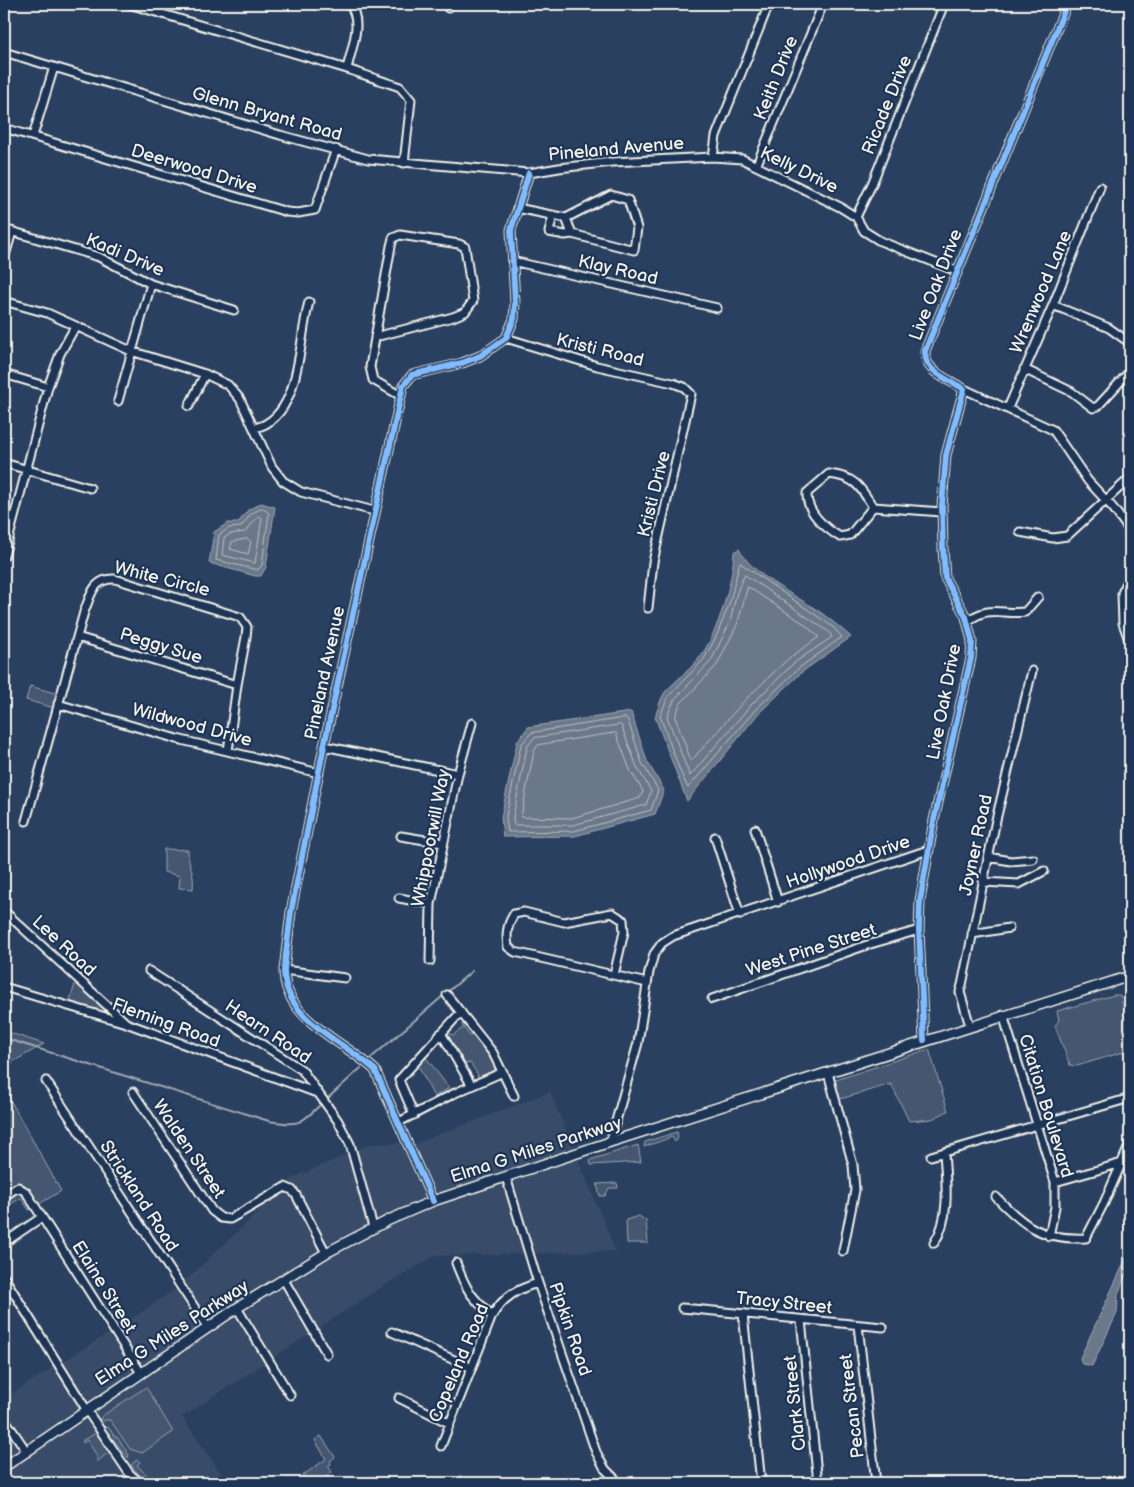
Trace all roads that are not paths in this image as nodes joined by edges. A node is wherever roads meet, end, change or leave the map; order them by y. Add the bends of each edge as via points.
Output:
1 (129, 4) edge
2 (349, 4) edge
3 (769, 4) edge
4 (823, 4) edge
5 (944, 4) edge
6 (1067, 4) edge
7 (4, 52) edge
8 (54, 67) junction
9 (347, 69) junction
10 (4, 128) edge
11 (33, 136) junction
12 (336, 149) junction
13 (713, 156) junction
14 (404, 163) junction
15 (757, 164) junction
16 (529, 173) junction
17 (1100, 187) dead end
18 (517, 208) junction
19 (553, 216) junction
20 (856, 217) junction
21 (566, 218) junction
22 (4, 229) edge
23 (12, 232) junction
24 (572, 234) junction
25 (4, 259) edge
26 (512, 261) junction
27 (956, 271) junction
28 (151, 284) junction
29 (4, 301) edge
30 (308, 302) dead end
31 (1053, 305) junction
32 (717, 308) dead end
33 (234, 310) dead end
34 (75, 327) junction
35 (375, 337) junction
36 (506, 338) junction
37 (1130, 343) edge
38 (131, 351) junction
39 (1024, 370) junction
40 (1130, 370) edge
41 (4, 374) edge
42 (205, 374) junction
43 (48, 387) junction
44 (687, 389) joint
45 (964, 389) junction
46 (401, 396) junction
47 (118, 401) dead end
48 (189, 406) dead end
49 (1008, 408) junction
50 (255, 428) junction
51 (4, 463) edge
52 (27, 470) junction
53 (1130, 478) edge
54 (90, 488) dead end
55 (1107, 501) junction
56 (873, 508) junction
57 (374, 511) junction
58 (942, 512) junction
59 (1130, 531) edge
60 (1020, 532) dead end
61 (4, 556) edge
62 (1130, 577) edge
63 (1038, 597) dead end
64 (648, 608) dead end
65 (967, 622) junction
66 (77, 636) junction
67 (1130, 643) edge
68 (1032, 671) dead end
69 (237, 685) junction
70 (58, 704) junction
71 (472, 723) dead end
72 (324, 746) junction
73 (228, 751) junction
74 (319, 773) junction
75 (458, 774) junction
76 (26, 822) dead end
77 (755, 829) dead end
78 (401, 836) dead end
79 (715, 837) dead end
80 (443, 843) junction
81 (928, 850) junction
82 (988, 857) junction
83 (1032, 859) dead end
84 (1044, 870) dead end
85 (982, 882) junction
86 (399, 898) dead end
87 (778, 902) junction
88 (431, 904) junction
89 (4, 911) edge
90 (740, 915) junction
91 (1009, 928) dead end
92 (919, 930) junction
93 (972, 934) junction
94 (430, 961) dead end
95 (284, 970) junction
96 (149, 971) dead end
97 (614, 975) junction
98 (1130, 976) edge
99 (345, 978) dead end
100 (647, 983) junction
101 (4, 987) edge
102 (447, 995) dead end
103 (712, 999) dead end
104 (461, 1012) junction
105 (1003, 1015) junction
106 (126, 1023) junction
107 (970, 1026) junction
108 (441, 1033) junction
109 (924, 1040) junction
110 (503, 1072) junction
111 (828, 1073) junction
112 (46, 1081) dead end
113 (472, 1086) junction
114 (133, 1092) dead end
115 (317, 1093) junction
116 (514, 1096) dead end
117 (1130, 1098) edge
118 (414, 1115) junction
119 (399, 1122) junction
120 (1035, 1124) junction
121 (610, 1142) junction
122 (1130, 1144) edge
123 (944, 1153) junction
124 (931, 1156) dead end
125 (1122, 1163) junction
126 (506, 1177) junction
127 (1055, 1182) junction
128 (4, 1196) edge
129 (996, 1197) dead end
130 (433, 1202) junction
131 (42, 1217) junction
132 (373, 1227) junction
133 (1049, 1236) junction
134 (4, 1243) edge
135 (934, 1243) dead end
136 (843, 1252) dead end
137 (326, 1253) junction
138 (456, 1263) dead end
139 (4, 1277) edge
140 (284, 1280) junction
141 (538, 1283) junction
142 (237, 1308) junction
143 (682, 1308) dead end
144 (743, 1314) junction
145 (492, 1316) junction
146 (801, 1320) junction
147 (858, 1325) junction
148 (883, 1327) dead end
149 (208, 1328) junction
150 (392, 1332) dead end
151 (327, 1354) dead end
152 (472, 1368) junction
153 (141, 1373) junction
154 (290, 1395) dead end
155 (399, 1398) dead end
156 (86, 1409) junction
157 (4, 1418) edge
158 (449, 1423) junction
159 (441, 1446) dead end
160 (27, 1452) junction
161 (4, 1467) edge
162 (140, 1483) edge
163 (620, 1483) edge
164 (761, 1483) edge
165 (818, 1483) edge
166 (876, 1483) edge

1 - 9 street
2 - 9 street via 357,26
3 - 13 street via 716,136
4 - 15 street, Keith Drive
5 - 20 street, Ricade Drive
6 - 27 street, Live Oak Drive
7 - 8 street, Glenn Bryant Road
8 - 11 street
8 - 12 street, Glenn Bryant Road
9 - 14 street via 400,87 411,100
10 - 11 street, Deerwood Drive
11 - 12 street, Deerwood Drive via 298,213 315,210
12 - 14 street, Glenn Bryant Road via 368,159
13 - 15 street, Kelly Drive
13 - 16 street, Pineland Avenue via 603,163
14 - 16 street, Glenn Bryant Road
15 - 20 street, Kelly Drive
16 - 18 street, Pineland Avenue
17 - 31 street, Wrenwood Lane
18 - 19 street
18 - 26 street, Pineland Avenue via 511,230
19 - 21 street
19 - 24 street via 549,232
20 - 27 street, Kelly Drive via 864,231 880,241
21 - 24 street
21 - 24 street via 611,195 628,200 637,228 634,250
22 - 23 street, Kadi Drive
23 - 25 street
23 - 28 street, Kadi Drive via 99,257
26 - 32 street, Klay Road
26 - 36 street, Pineland Avenue via 514,311
27 - 45 street, Live Oak Drive via 925,360 930,369
28 - 33 street, Kadi Drive
28 - 38 street
29 - 34 street via 47,313
30 - 50 street via 292,389 279,415 264,426
31 - 37 street via 1109,328
31 - 39 street, Wrenwood Lane
34 - 38 street
34 - 43 street via 60,354
35 - 35 street via 393,238 400,235 466,247 472,301 465,312
35 - 46 street via 370,374 373,380
36 - 44 street, Kristi Road via 560,356
36 - 46 street, Pineland Avenue via 471,359 412,375 403,386
38 - 42 street
38 - 47 street
39 - 40 street via 1072,392 1093,408
39 - 49 street, Wrenwood Lane
41 - 43 street
42 - 48 street
42 - 50 street via 228,385 240,399
43 - 52 street
44 - 64 street, Kristi Drive via 692,399 653,562
45 - 49 street
45 - 58 street, Live Oak Drive via 946,455
46 - 57 street, Pineland Avenue
49 - 55 street via 1053,430 1088,481
50 - 57 street via 272,468 283,481 301,492
51 - 52 street
52 - 54 street
52 - 61 street
53 - 55 street
55 - 59 street
55 - 60 street via 1067,536 1054,538
56 - 56 street via 850,535 840,537 815,516 807,502 807,493 829,474 844,476 858,484
56 - 58 street
57 - 72 street, Pineland Avenue
58 - 65 street, Live Oak Drive via 945,578
62 - 67 street via 1122,593 1122,601 1123,623
63 - 65 street via 1025,612 985,611
65 - 81 street, Live Oak Drive via 972,641 971,658
66 - 69 street, Peggy Sue
66 - 69 street, White Circle via 92,591 105,578 224,611 240,618 246,627
66 - 70 street, White Circle
68 - 82 street, Joyner Road
69 - 73 street, White Circle
70 - 73 street, Wildwood Drive
70 - 76 street, White Circle
71 - 75 street, Whippoorwill Way
72 - 74 street, Pineland Avenue
72 - 75 street
73 - 74 street, Wildwood Drive
74 - 95 street, Pineland Avenue via 291,912
75 - 80 street, Whippoorwill Way
77 - 87 street, Hollywood Drive
78 - 80 street
79 - 90 street
80 - 88 street, Whippoorwill Way
81 - 87 street, Hollywood Drive
81 - 92 street, Live Oak Drive
82 - 83 street via 1011,861
82 - 85 street, Joyner Road
84 - 85 street via 1019,884
85 - 93 street, Joyner Road
86 - 88 street
87 - 90 street, Hollywood Drive
88 - 94 street, Whippoorwill Way
89 - 106 street, Lee Road
90 - 100 street, Hollywood Drive via 674,936 662,943 654,954
91 - 93 street
92 - 103 street, West Pine Street
92 - 109 street, Live Oak Drive
93 - 107 street, Joyner Road via 960,992
95 - 99 street
95 - 119 street, Pineland Avenue via 288,992 306,1018 375,1070
96 - 115 street, Hearn Road via 302,1070
97 - 97 street via 515,952 508,947 509,922 514,914 524,912 564,922 612,912 623,920 624,932
97 - 100 street
98 - 105 main road, Elma G Miles Parkway
100 - 121 street, Hollywood Drive via 638,1043
101 - 106 street, Fleming Road
102 - 104 street
104 - 108 street
104 - 110 street via 493,1053
105 - 107 main road, Elma G Miles Parkway
105 - 120 street, Citation Boulevard
106 - 115 street, Fleming Road
107 - 109 main road, Elma G Miles Parkway
108 - 113 street
108 - 118 street via 399,1080
109 - 111 main road, Elma G Miles Parkway
110 - 113 street
110 - 116 street
111 - 121 main road, Elma G Miles Parkway
111 - 136 street via 853,1165 854,1190
112 - 149 street, Strickland Road
113 - 118 street
114 - 137 street, Walden Street via 212,1212 230,1219 285,1187 296,1195
115 - 132 street, Hearn Road via 350,1144
117 - 120 street
118 - 119 street
119 - 130 street, Pineland Avenue
120 - 123 street
120 - 127 street, Citation Boulevard
121 - 126 main road, Elma G Miles Parkway
122 - 125 street
123 - 124 street
123 - 135 street via 947,1187 941,1234
125 - 127 street
125 - 133 street via 1086,1238
126 - 130 main road, Elma G Miles Parkway
126 - 141 street, Pipkin Road
127 - 133 street, Citation Boulevard via 1056,1198
128 - 131 street, Elaine Street via 23,1188
129 - 133 street via 1022,1222
130 - 132 main road, Elma G Miles Parkway
131 - 134 street
131 - 153 street, Elaine Street
132 - 137 main road, Elma G Miles Parkway
137 - 140 main road, Elma G Miles Parkway
138 - 145 street via 473,1299
139 - 156 street
140 - 142 main road, Elma G Miles Parkway
140 - 151 street
141 - 145 street, Copeland Road via 509,1295
141 - 163 street, Pipkin Road via 596,1452 605,1469
142 - 149 main road, Elma G Miles Parkway
142 - 154 street
143 - 144 street, Tracy Street
144 - 146 street, Tracy Street
144 - 164 street
145 - 152 street, Copeland Road
146 - 147 street, Tracy Street
146 - 165 street, Clark Street
147 - 148 street, Tracy Street
147 - 166 street, Pecan Street
149 - 153 main road, Elma G Miles Parkway
150 - 152 street
152 - 158 street, Copeland Road
153 - 156 main road, Elma G Miles Parkway
155 - 158 street
156 - 160 main road, Elma G Miles Parkway
156 - 162 street
157 - 160 street
158 - 159 street, Copeland Road
160 - 161 main road, Elma G Miles Parkway

